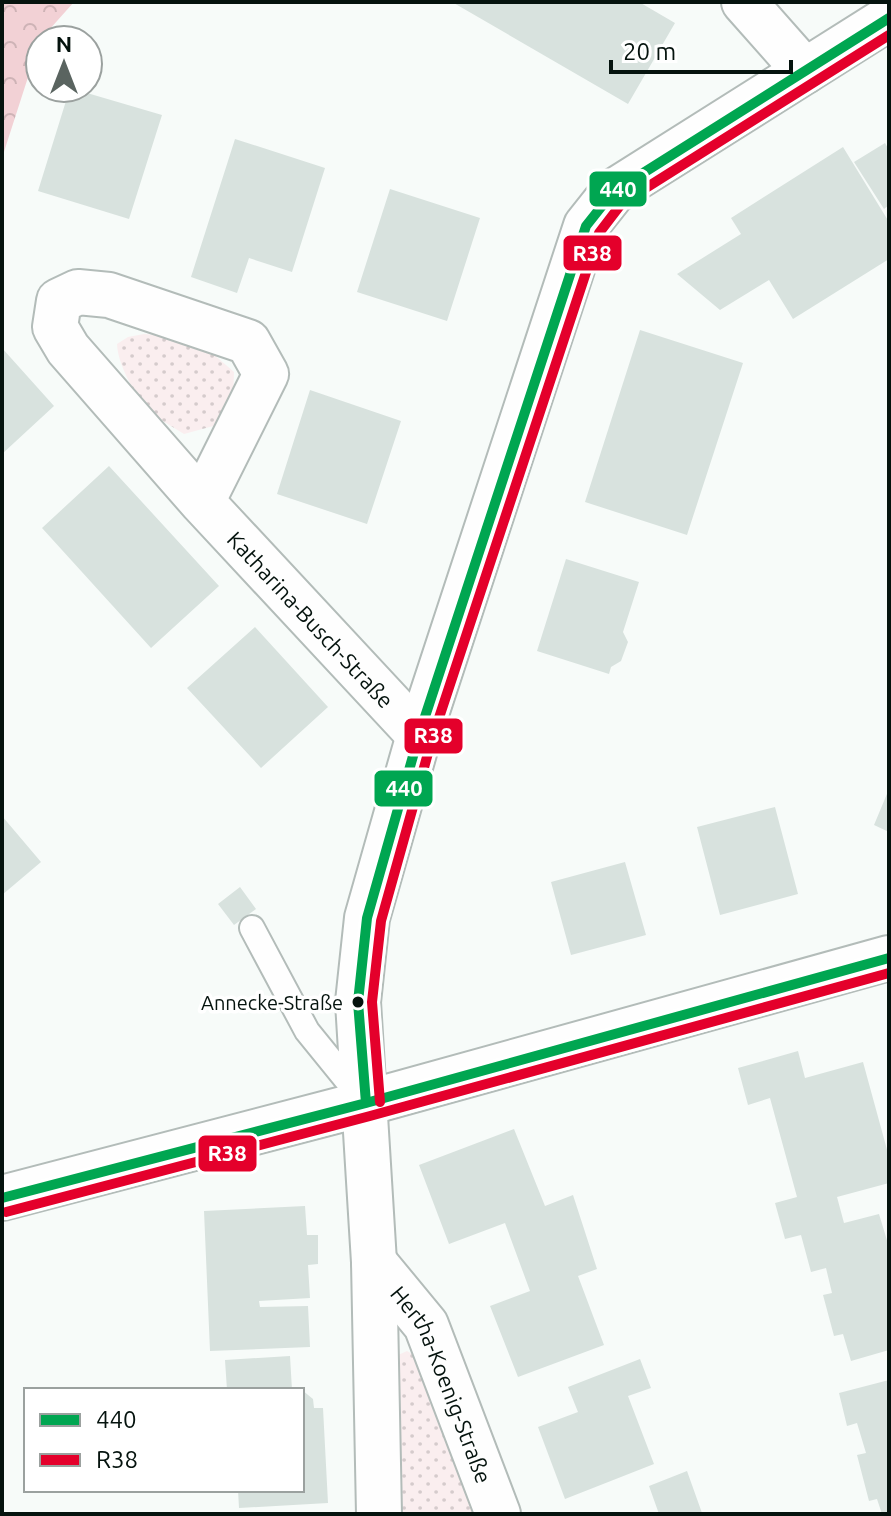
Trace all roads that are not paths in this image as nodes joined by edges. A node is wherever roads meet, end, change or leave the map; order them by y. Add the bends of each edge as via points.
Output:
1 (744, 2) edge
2 (889, 18) edge
3 (805, 71) junction
4 (202, 502) junction
5 (419, 735) junction
6 (252, 928) dead end
7 (885, 969) edge
8 (366, 1103) junction
9 (2, 1198) edge
10 (374, 1262) junction
11 (379, 1514) edge
12 (498, 1514) edge

1 - 3 street
2 - 3 street
3 - 5 street via 613,192 586,226
4 - 4 street, Katharina-Busch-Straße via 266,374 248,342 109,295 78,292 59,301 55,327 68,349
4 - 5 street, Katharina-Busch-Straße
5 - 8 street via 367,918 358,1002
6 - 8 lane via 307,1031
7 - 8 street
8 - 9 street
8 - 10 street, Hertha-Koenig-Straße
10 - 11 street, Hertha-Koenig-Straße
10 - 12 street, Hertha-Koenig-Straße via 426,1325

